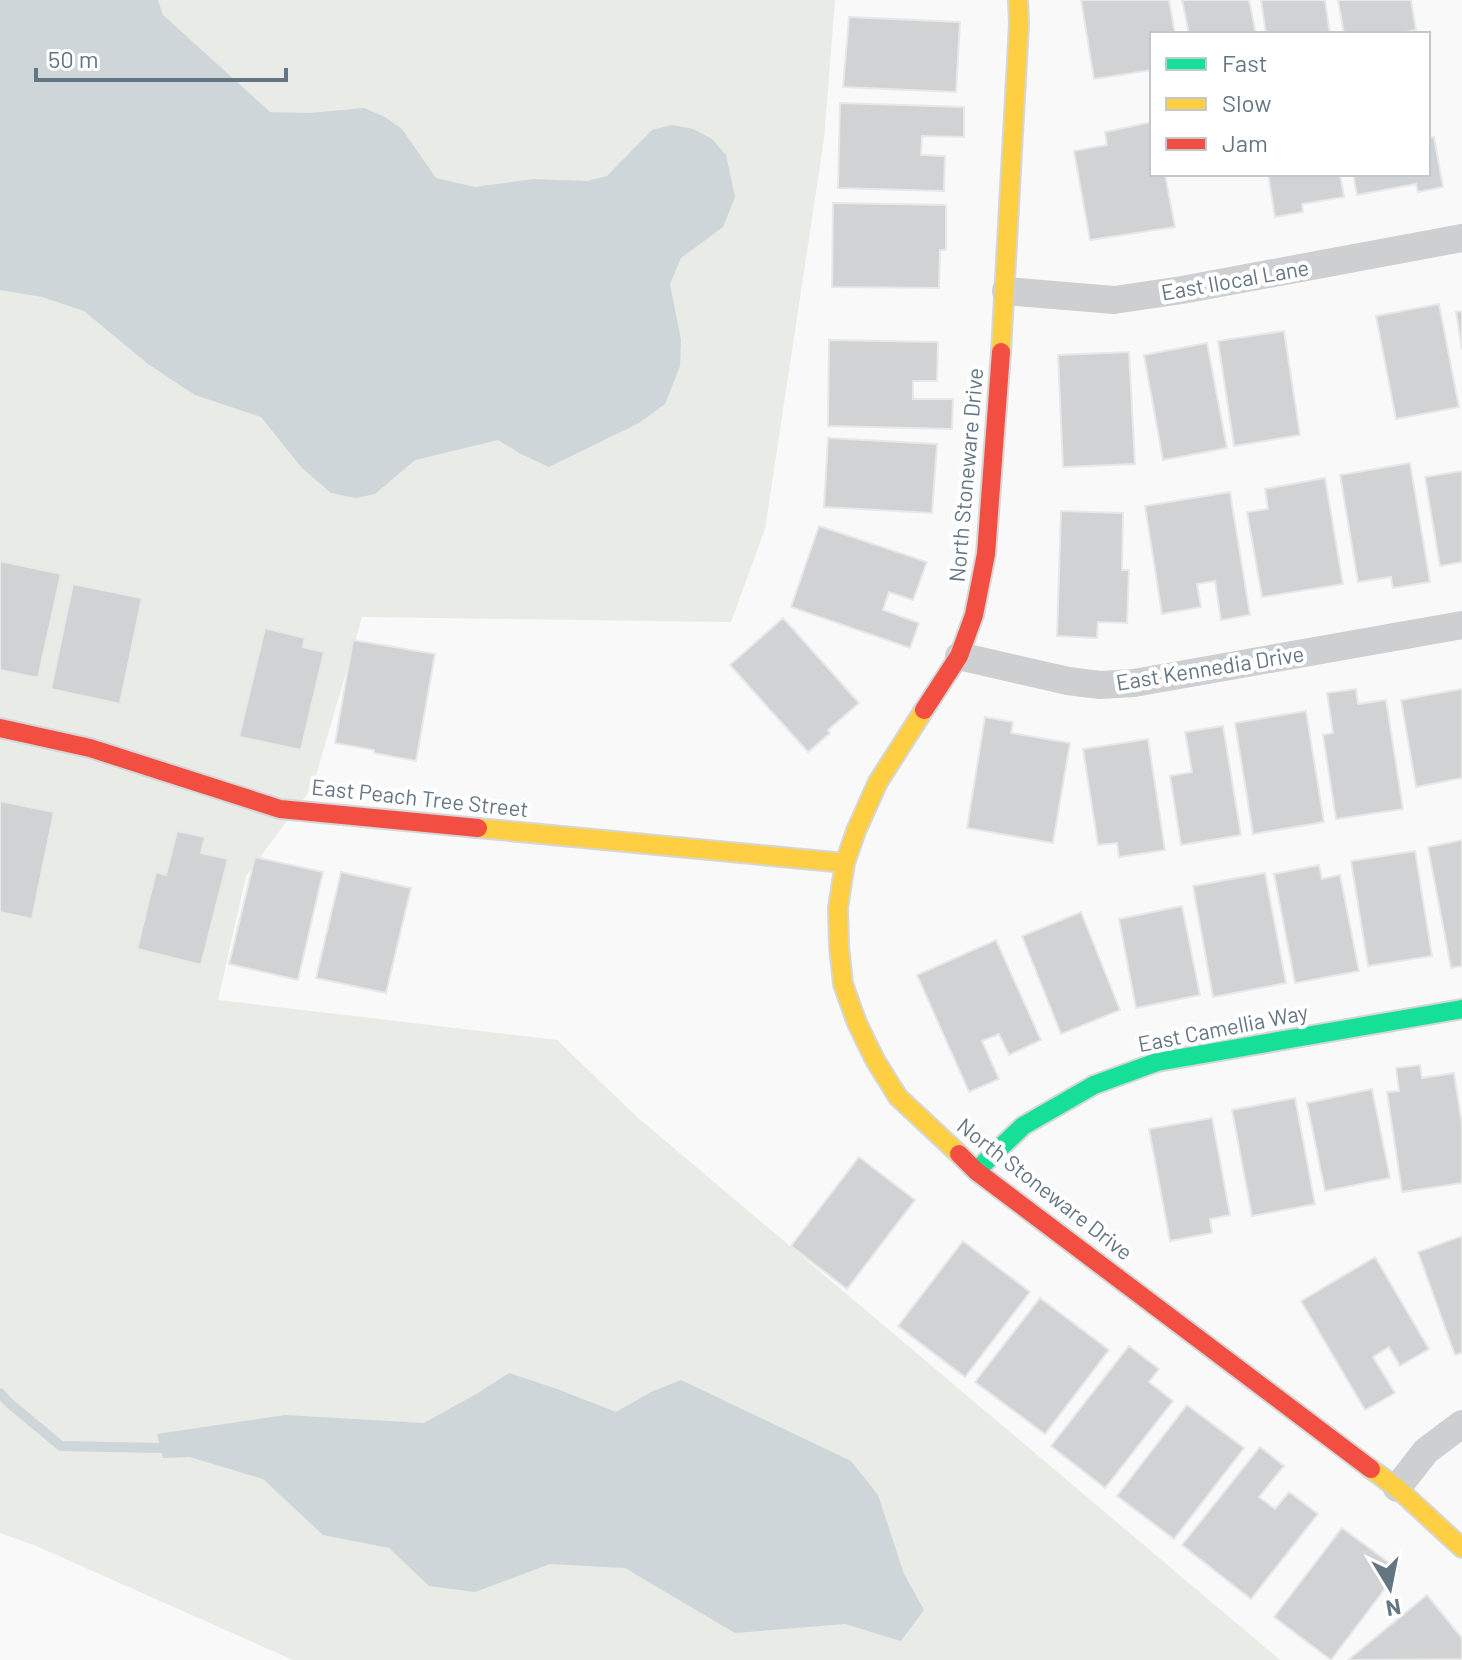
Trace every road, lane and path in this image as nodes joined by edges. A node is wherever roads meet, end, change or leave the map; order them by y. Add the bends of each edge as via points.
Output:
1 (1018, 0) edge
2 (1462, 238) edge
3 (1006, 291) junction
4 (1462, 625) edge
5 (959, 656) junction
6 (0, 728) edge
7 (845, 863) junction
8 (1462, 1009) edge
9 (976, 1171) junction
10 (1462, 1424) edge
11 (1397, 1488) junction
12 (1462, 1548) edge

1 - 3 street, North Stoneware Drive
2 - 3 street, East Ilocal Lane via 1114,300
3 - 5 street, North Stoneware Drive via 986,554 974,615
4 - 5 street, East Kennedia Drive via 1134,683 1068,681
5 - 7 street, North Stoneware Drive via 878,782
6 - 7 street, East Peach Tree Street via 90,748 280,809
7 - 9 street, North Stoneware Drive via 839,946 843,984 857,1023 898,1097
8 - 9 street, East Camellia Way via 1157,1062 1094,1085 1023,1126
9 - 11 street, North Stoneware Drive
10 - 11 street via 1426,1451
11 - 12 street, North Stoneware Drive

